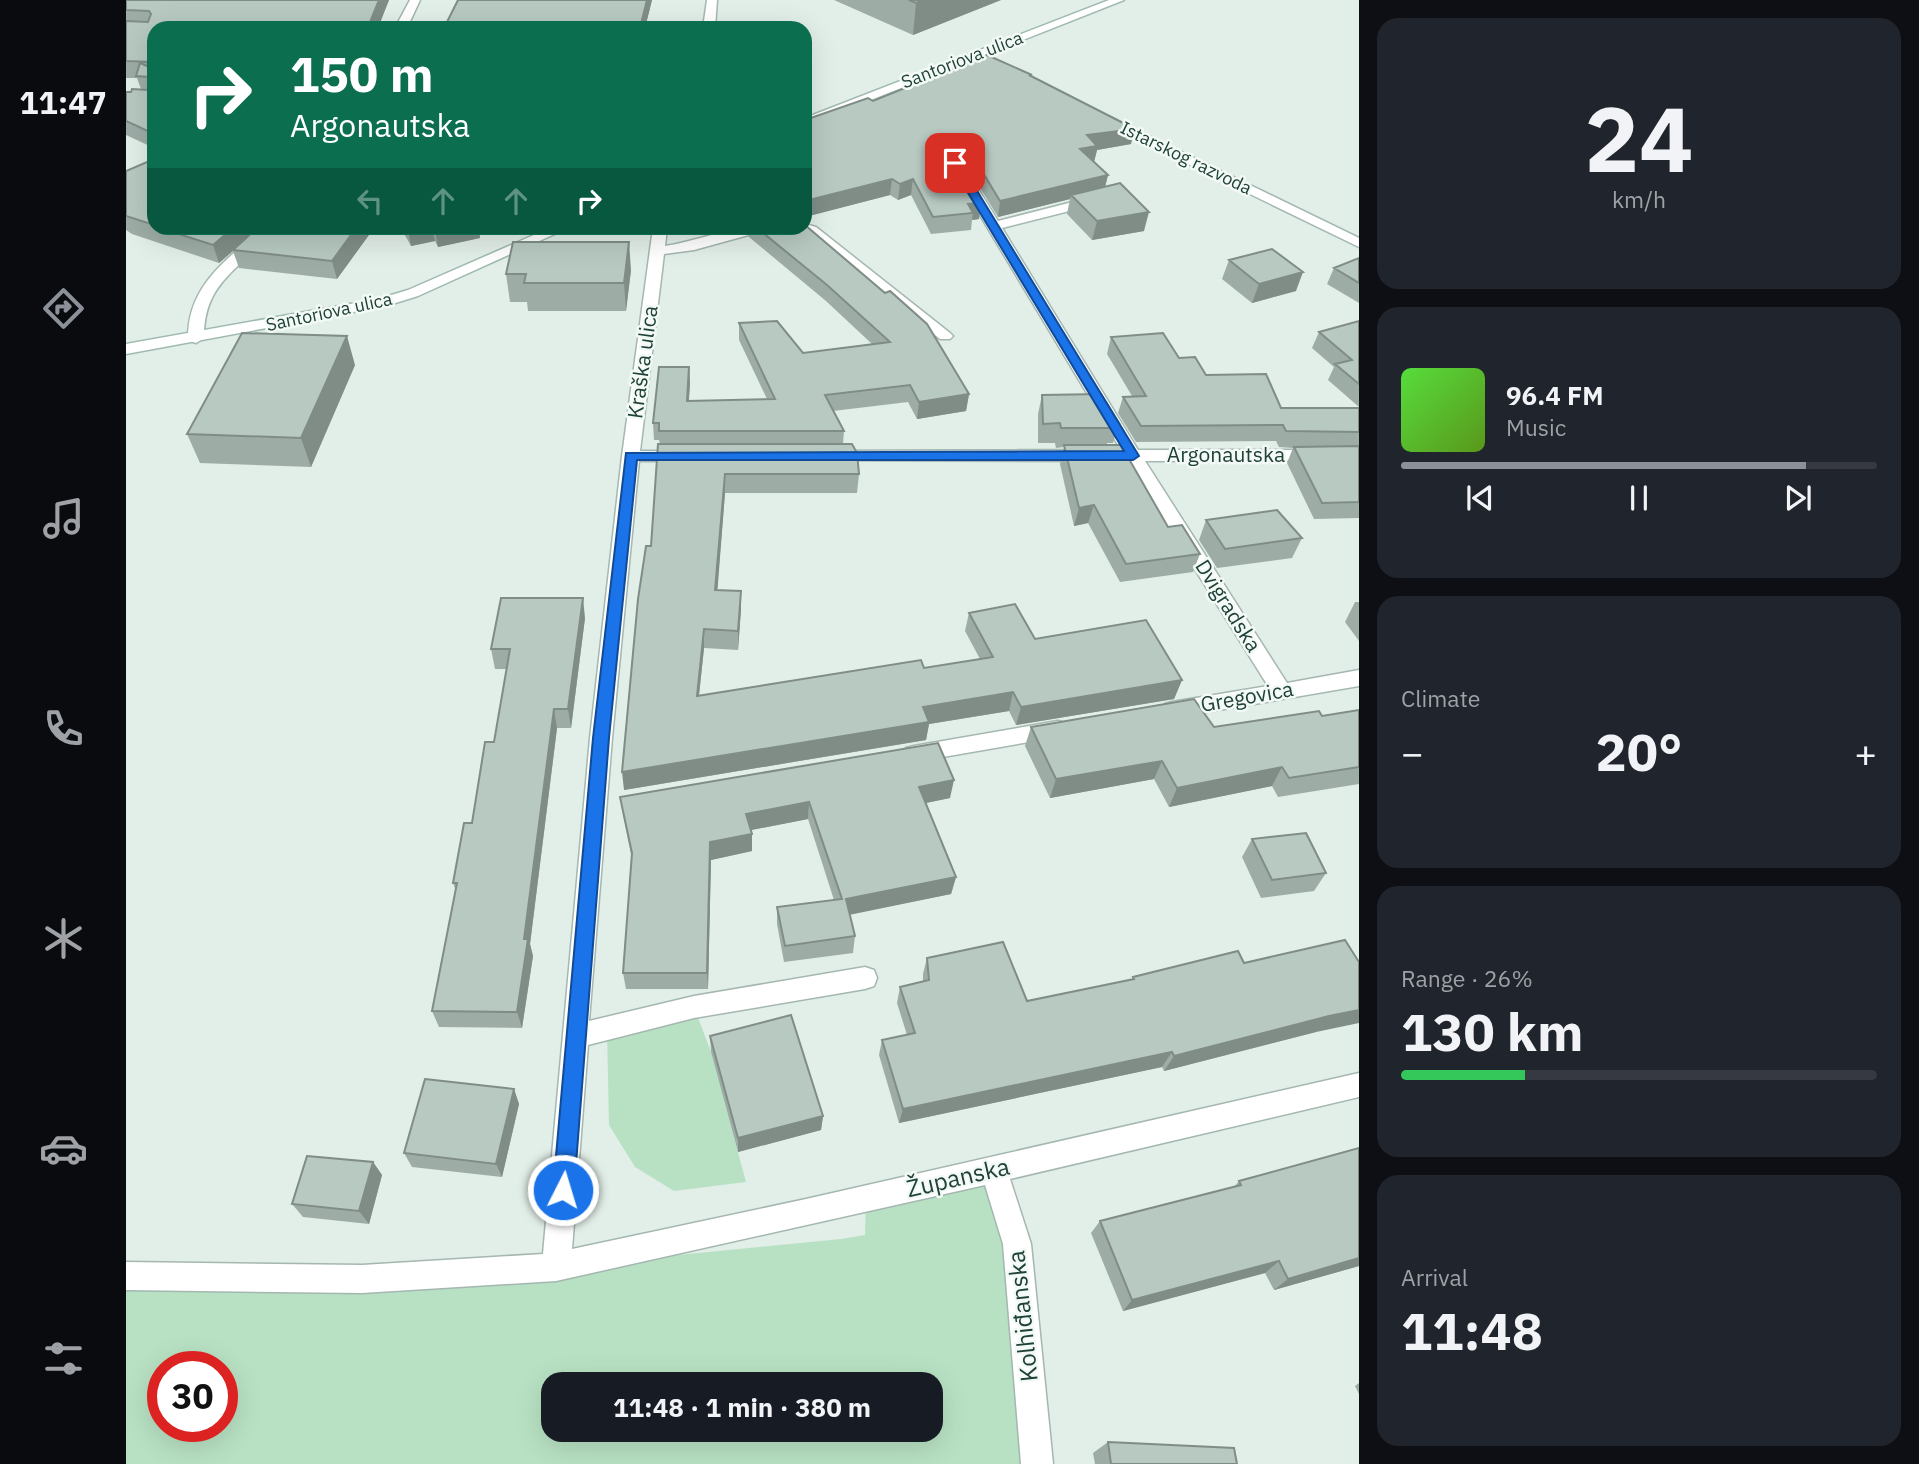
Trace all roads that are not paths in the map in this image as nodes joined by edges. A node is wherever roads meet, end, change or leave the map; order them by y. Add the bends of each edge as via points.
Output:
1 (415, 0) edge
2 (712, 0) edge
3 (1119, 0) edge
4 (404, 21) edge
5 (710, 21) edge
6 (975, 55) junction
7 (999, 67) edge
8 (1096, 114) edge
9 (812, 119) edge
10 (955, 163) edge
11 (1115, 195) edge
12 (995, 226) junction
13 (812, 231) edge
14 (263, 235) edge
15 (545, 235) edge
16 (659, 235) edge
17 (733, 235) edge
18 (1359, 243) edge
19 (658, 251) junction
20 (945, 336) dead end
21 (196, 338) junction
22 (126, 349) edge
23 (1359, 455) edge
24 (631, 456) junction
25 (701, 456) edge
26 (812, 456) edge
27 (1133, 456) junction
28 (1359, 678) edge
29 (1282, 691) junction
30 (1145, 714) edge
31 (1077, 726) edge
32 (899, 756) edge
33 (864, 978) dead end
34 (578, 1036) junction
35 (1359, 1085) edge
36 (994, 1170) junction
37 (556, 1267) junction
38 (126, 1276) edge
39 (1037, 1464) edge

1 - 4 street
2 - 5 street
3 - 6 street, Santoriova ulica
6 - 7 street
6 - 9 street, Santoriova ulica
8 - 18 street, Istarskog razvoda
10 - 12 street, Dvigradska
11 - 12 street
12 - 27 street, Dvigradska
13 - 20 street
14 - 21 street via 203,297
15 - 21 street, Santoriova ulica via 382,303
16 - 19 street, Kraška ulica
17 - 19 street
19 - 24 street, Kraška ulica
21 - 22 street, Santoriova ulica
23 - 27 street, Argonautska
24 - 25 street
24 - 34 street, Kraška ulica via 601,738 604,806
26 - 27 street, Argonautska
27 - 29 street, Dvigradska
28 - 29 street, Gregovica
29 - 30 street, Gregovica
31 - 32 street
33 - 34 street via 694,1007
34 - 37 street, Kraška ulica
35 - 36 street, Županska
36 - 37 street, Županska
36 - 39 street, Kolhiđanska via 1017,1244
37 - 38 street, Županska via 362,1279

